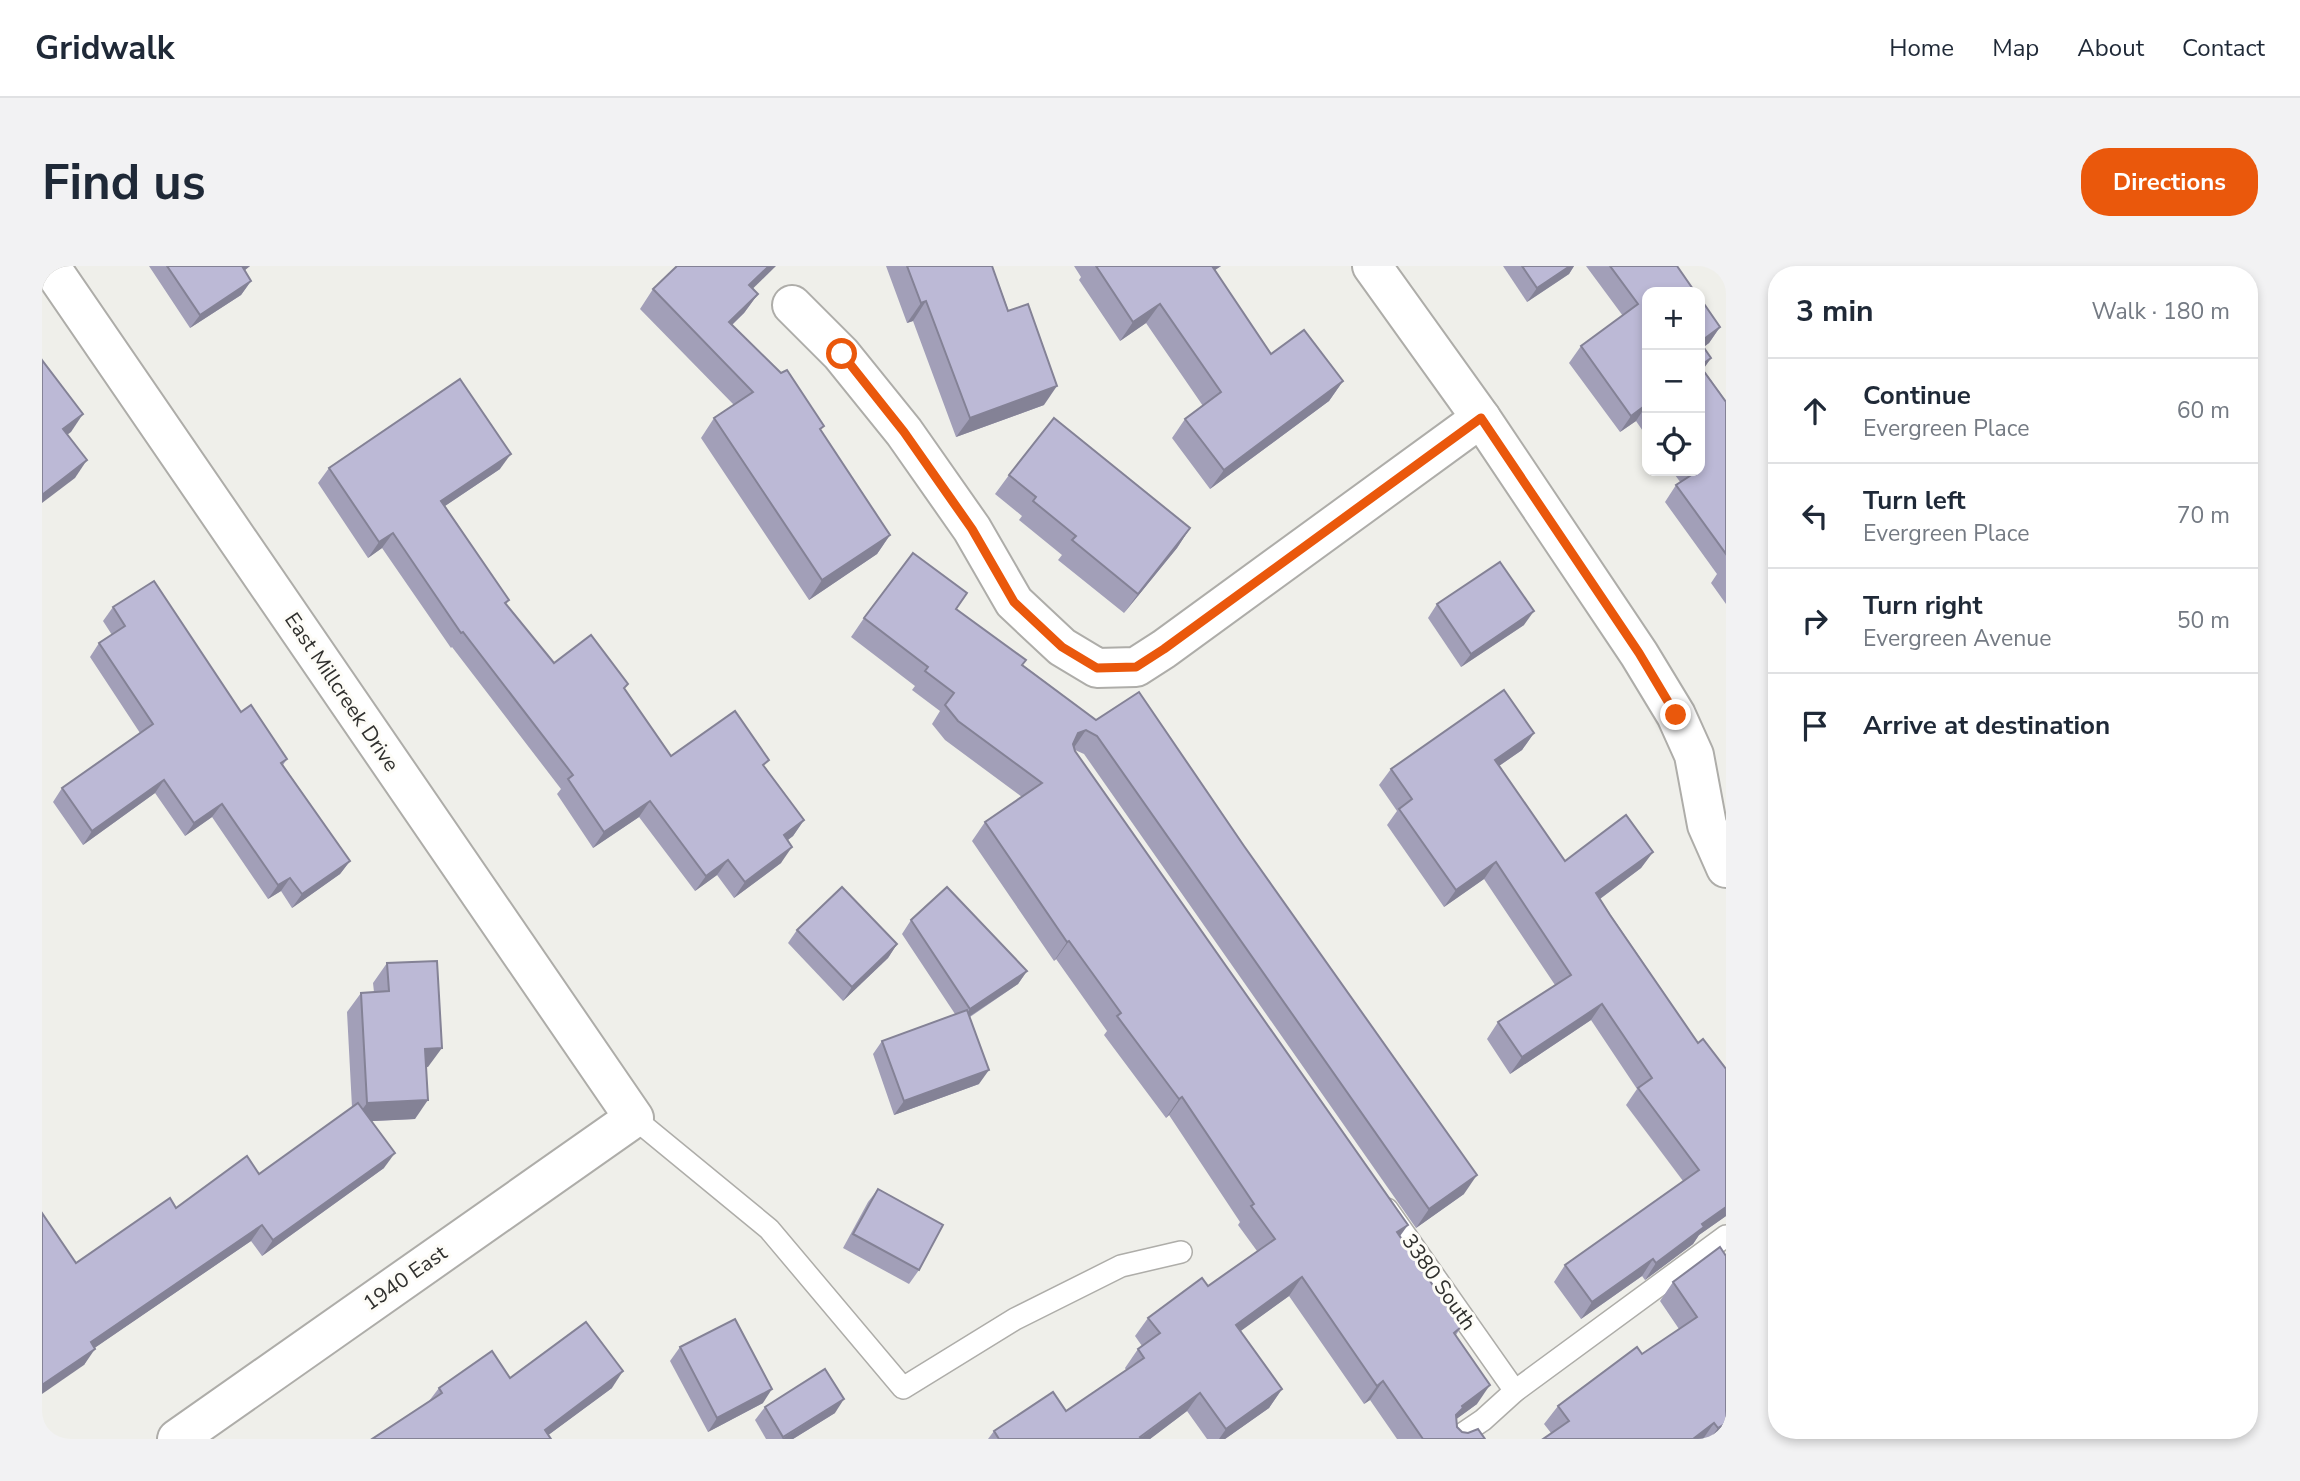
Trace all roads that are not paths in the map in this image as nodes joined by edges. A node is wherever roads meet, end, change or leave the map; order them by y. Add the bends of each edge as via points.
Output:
1 (50, 266) edge
2 (1373, 266) edge
3 (792, 305) dead end
4 (1481, 418) junction
5 (1726, 868) edge
6 (634, 1118) junction
7 (1378, 1196) edge
8 (1726, 1236) edge
9 (1181, 1252) dead end
10 (1515, 1391) junction
11 (177, 1439) edge
12 (1455, 1439) edge

1 - 6 street, East Millcreek Drive
2 - 4 street
3 - 4 street via 842,354 904,432 972,529 1014,602 1062,647 1097,668 1136,667 1155,655
4 - 5 street via 1676,715 1694,755 1707,825
6 - 9 lane via 769,1229 903,1388 1015,1319 1121,1266
6 - 11 street, 1940 East
7 - 10 lane, 3380 South
8 - 10 lane
10 - 12 lane

